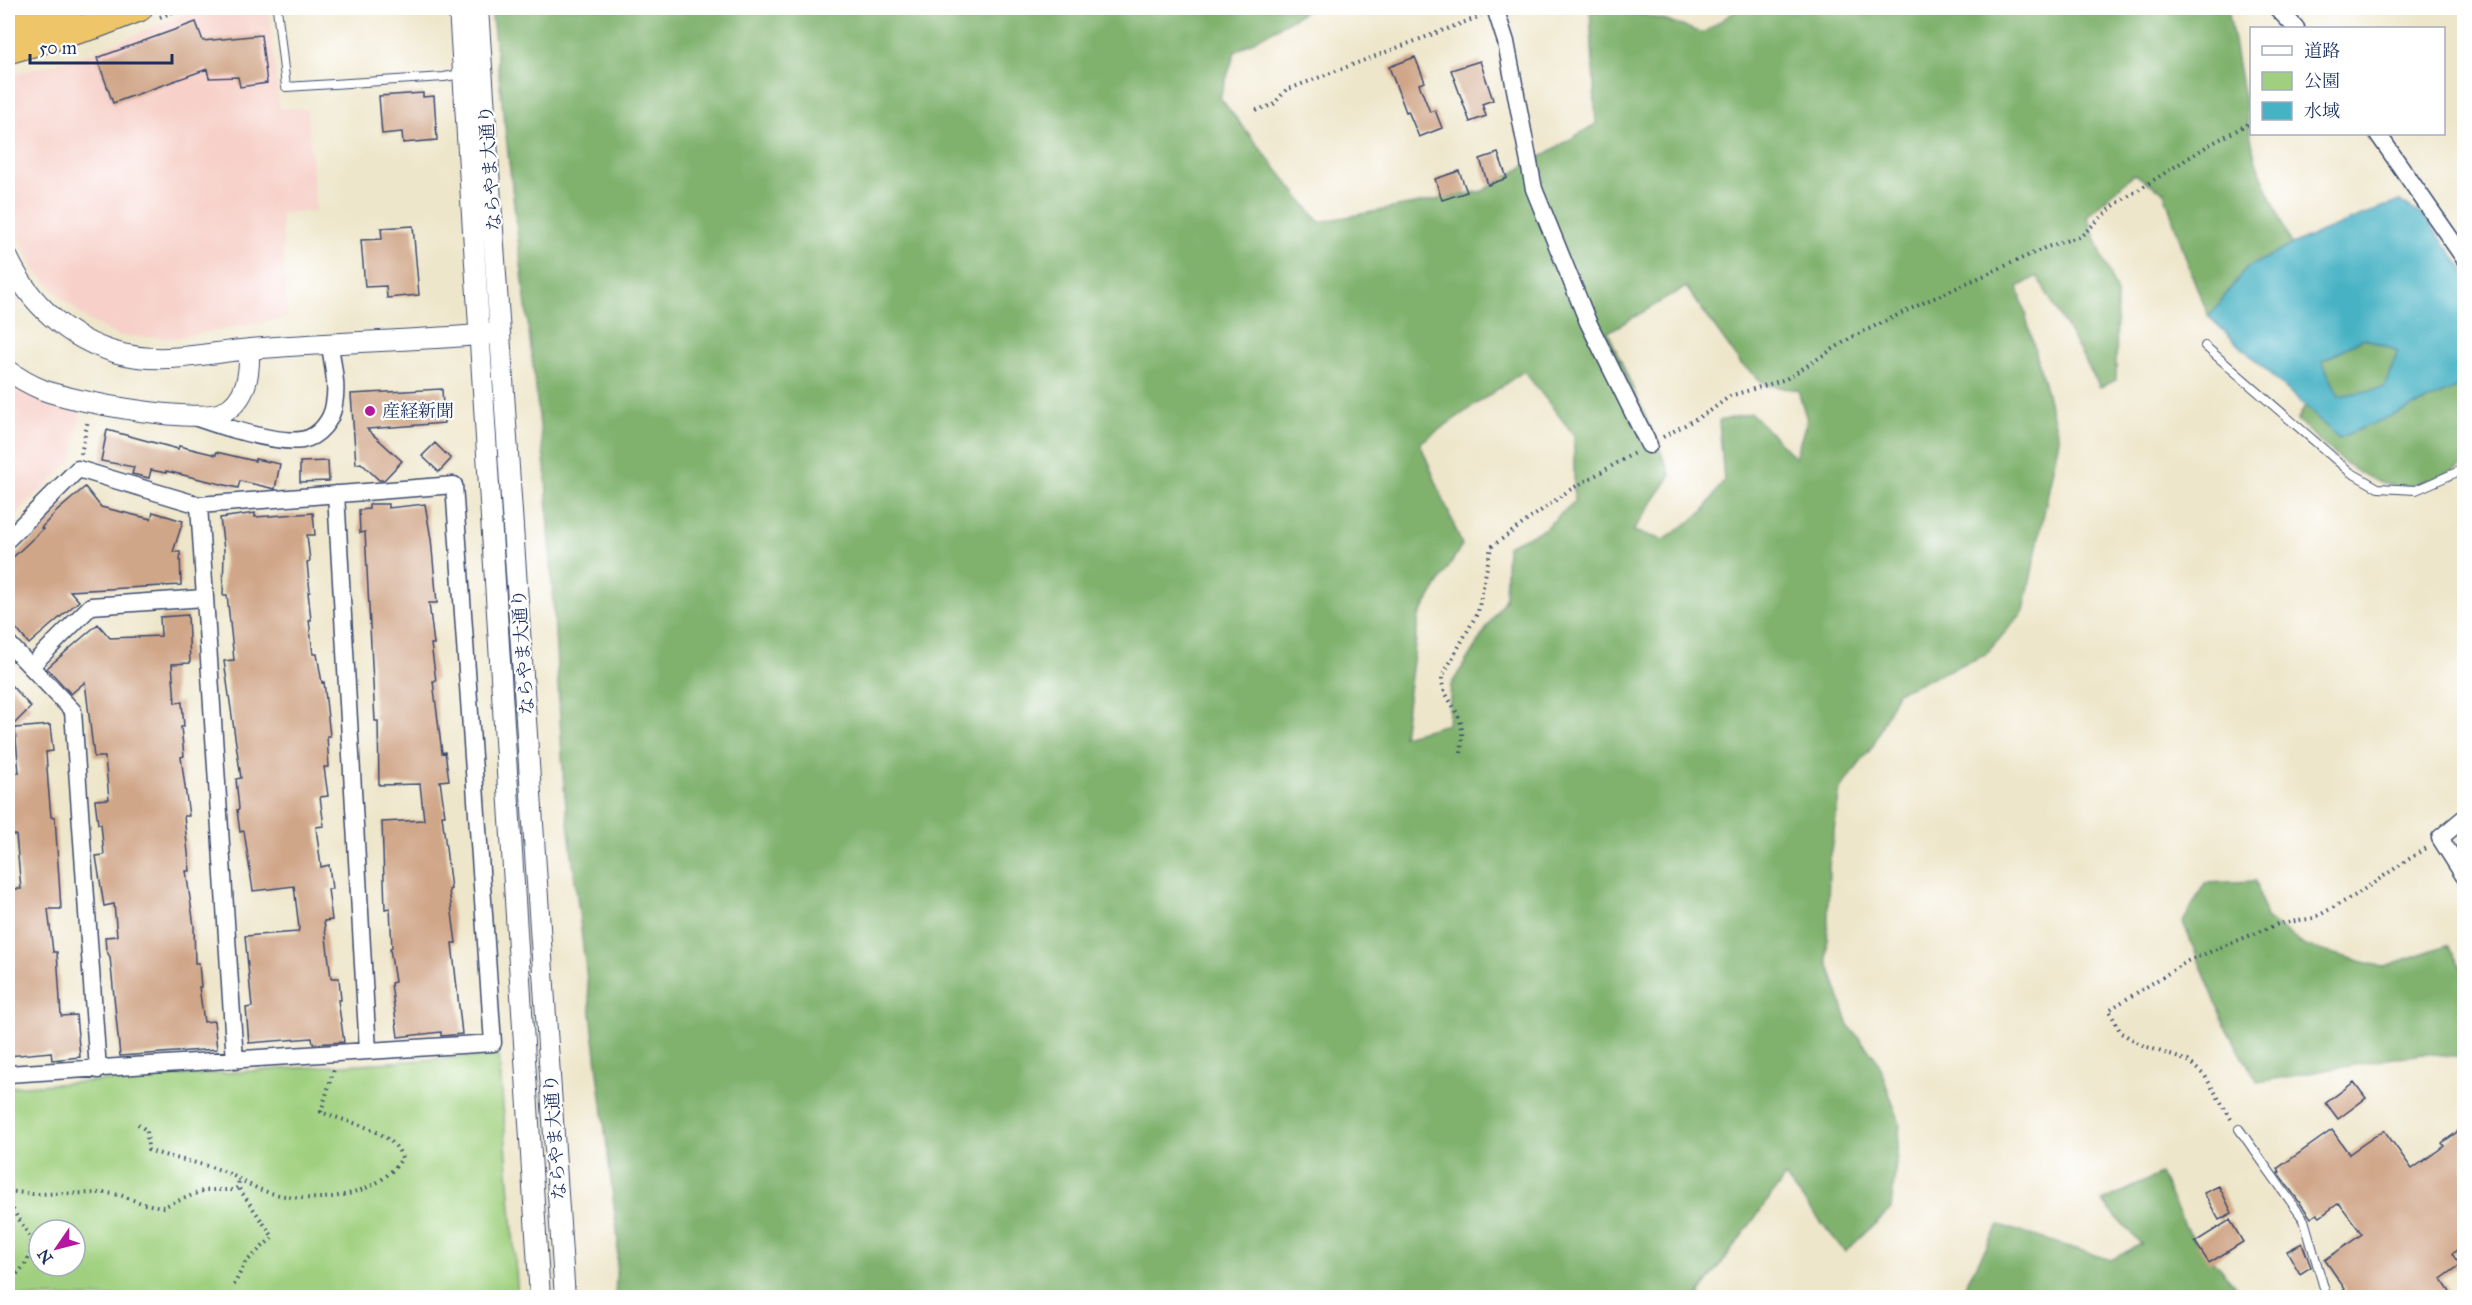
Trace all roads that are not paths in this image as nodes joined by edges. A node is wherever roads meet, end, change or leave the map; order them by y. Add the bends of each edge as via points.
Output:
1 (69, 8) edge
2 (139, 8) edge
3 (277, 8) edge
4 (459, 8) edge
5 (478, 8) edge
6 (2277, 8) edge
7 (1495, 9) edge
8 (8, 25) edge
9 (2295, 27) edge
10 (8, 50) edge
11 (461, 74) junction
12 (2379, 135) edge
13 (8, 258) edge
14 (2464, 258) edge
15 (501, 333) junction
16 (479, 335) junction
17 (330, 344) junction
18 (2205, 346) dead end
19 (249, 349) junction
20 (8, 370) edge
21 (194, 417) junction
22 (1649, 445) road end
23 (2464, 470) edge
24 (336, 494) junction
25 (199, 505) junction
26 (8, 539) edge
27 (204, 598) junction
28 (8, 643) edge
29 (31, 666) junction
30 (2464, 818) edge
31 (2464, 876) edge
32 (368, 1052) junction
33 (235, 1061) junction
34 (98, 1070) junction
35 (8, 1074) edge
36 (2239, 1129) road end
37 (540, 1298) edge
38 (565, 1298) edge
39 (2327, 1298) edge

1 - 8 highway
2 - 10 highway
3 - 11 lane via 285,87
4 - 11 street, ならやま大通り
5 - 15 street, ならやま大通り
6 - 9 street
7 - 22 street via 1506,42 1534,189 1588,322
11 - 16 street, ならやま大通り
12 - 14 street
13 - 19 street via 28,292 49,315 71,332 117,353 181,358
15 - 16 street
15 - 38 street, ならやま大通り
16 - 17 street
16 - 37 street, ならやま大通り
17 - 19 street
17 - 21 street via 335,402 326,425 310,437 278,438 226,429
18 - 23 lane via 2350,472 2378,488 2416,490
19 - 21 street via 250,371 238,400 221,413
20 - 21 street via 44,390 92,403
24 - 25 street
24 - 32 street
24 - 32 street via 454,485 493,1043
25 - 26 street via 78,470
25 - 27 street
27 - 29 street via 91,606
27 - 33 street
28 - 29 street
29 - 34 street via 73,711
30 - 31 street via 2440,838
32 - 33 street
33 - 34 street
34 - 35 street
36 - 39 lane via 2304,1220

